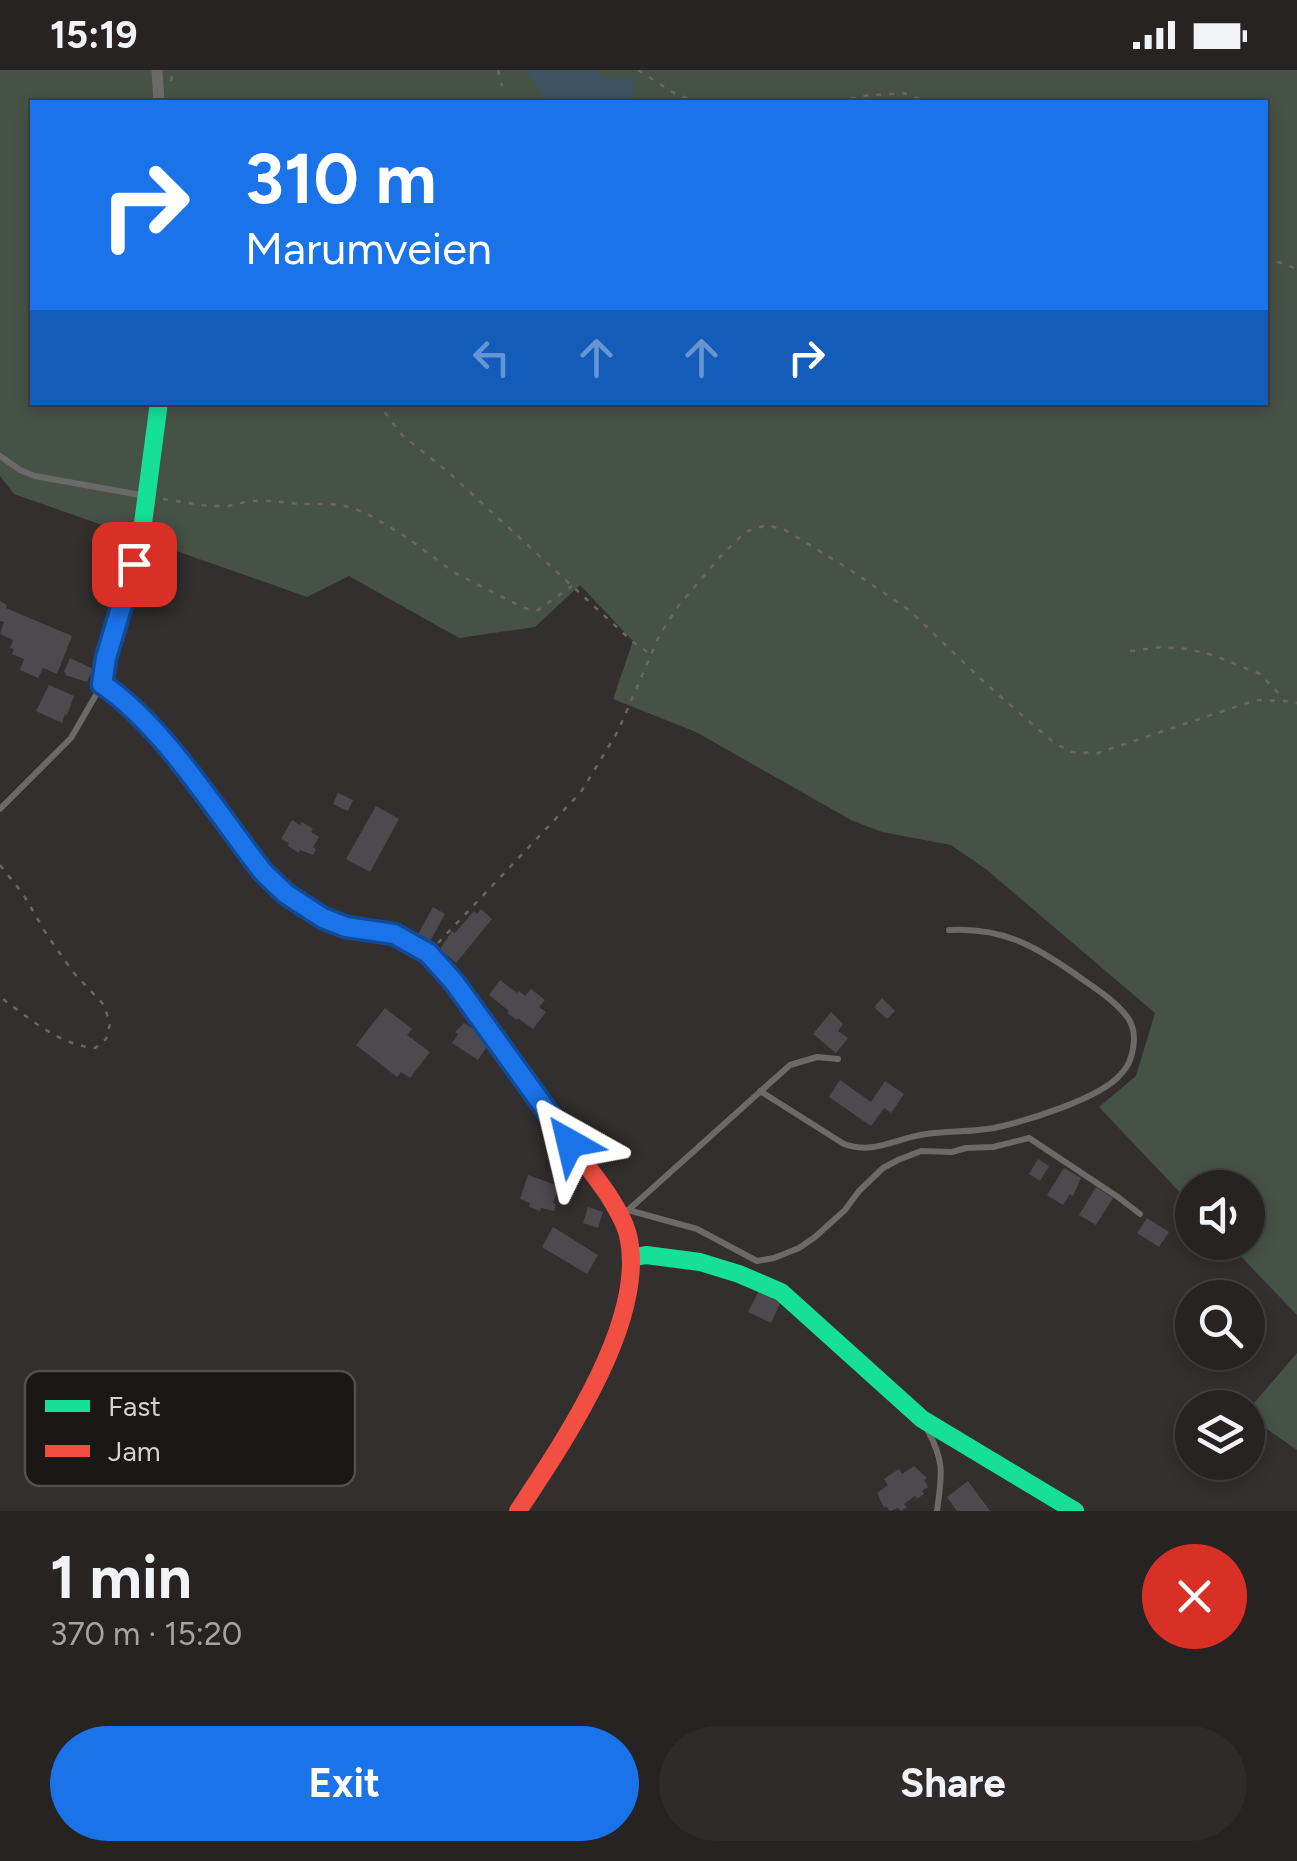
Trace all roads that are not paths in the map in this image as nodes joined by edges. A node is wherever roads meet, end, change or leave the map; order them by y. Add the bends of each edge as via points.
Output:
1 (157, 70) edge
2 (159, 100) edge
3 (159, 405) edge
4 (0, 456) edge
5 (147, 496) junction
6 (102, 684) junction
7 (0, 809) edge
8 (949, 930) dead end
9 (838, 1058) dead end
10 (760, 1091) junction
11 (625, 1213) junction
12 (1140, 1214) dead end
13 (630, 1258) junction
14 (757, 1260) junction
15 (739, 1274) junction
16 (922, 1419) junction
17 (518, 1511) edge
18 (937, 1511) edge
19 (1074, 1511) edge

1 - 2 street
3 - 5 street
4 - 5 lane via 35,476
5 - 6 street
6 - 7 lane via 70,738
6 - 11 street via 146,721 286,894 323,918 394,934 428,953
8 - 10 lane via 974,928 1016,939 1112,1001 1134,1032 1130,1062 1118,1078 1030,1118 868,1149 844,1144
9 - 10 lane via 790,1065
10 - 11 lane
11 - 13 street
11 - 14 lane via 697,1229
12 - 14 lane via 1028,1138 921,1151 883,1168 799,1248
13 - 15 street via 700,1262
13 - 17 street via 630,1283 594,1383
14 - 15 lane
15 - 16 street via 781,1292
16 - 18 lane via 941,1461
16 - 19 street

